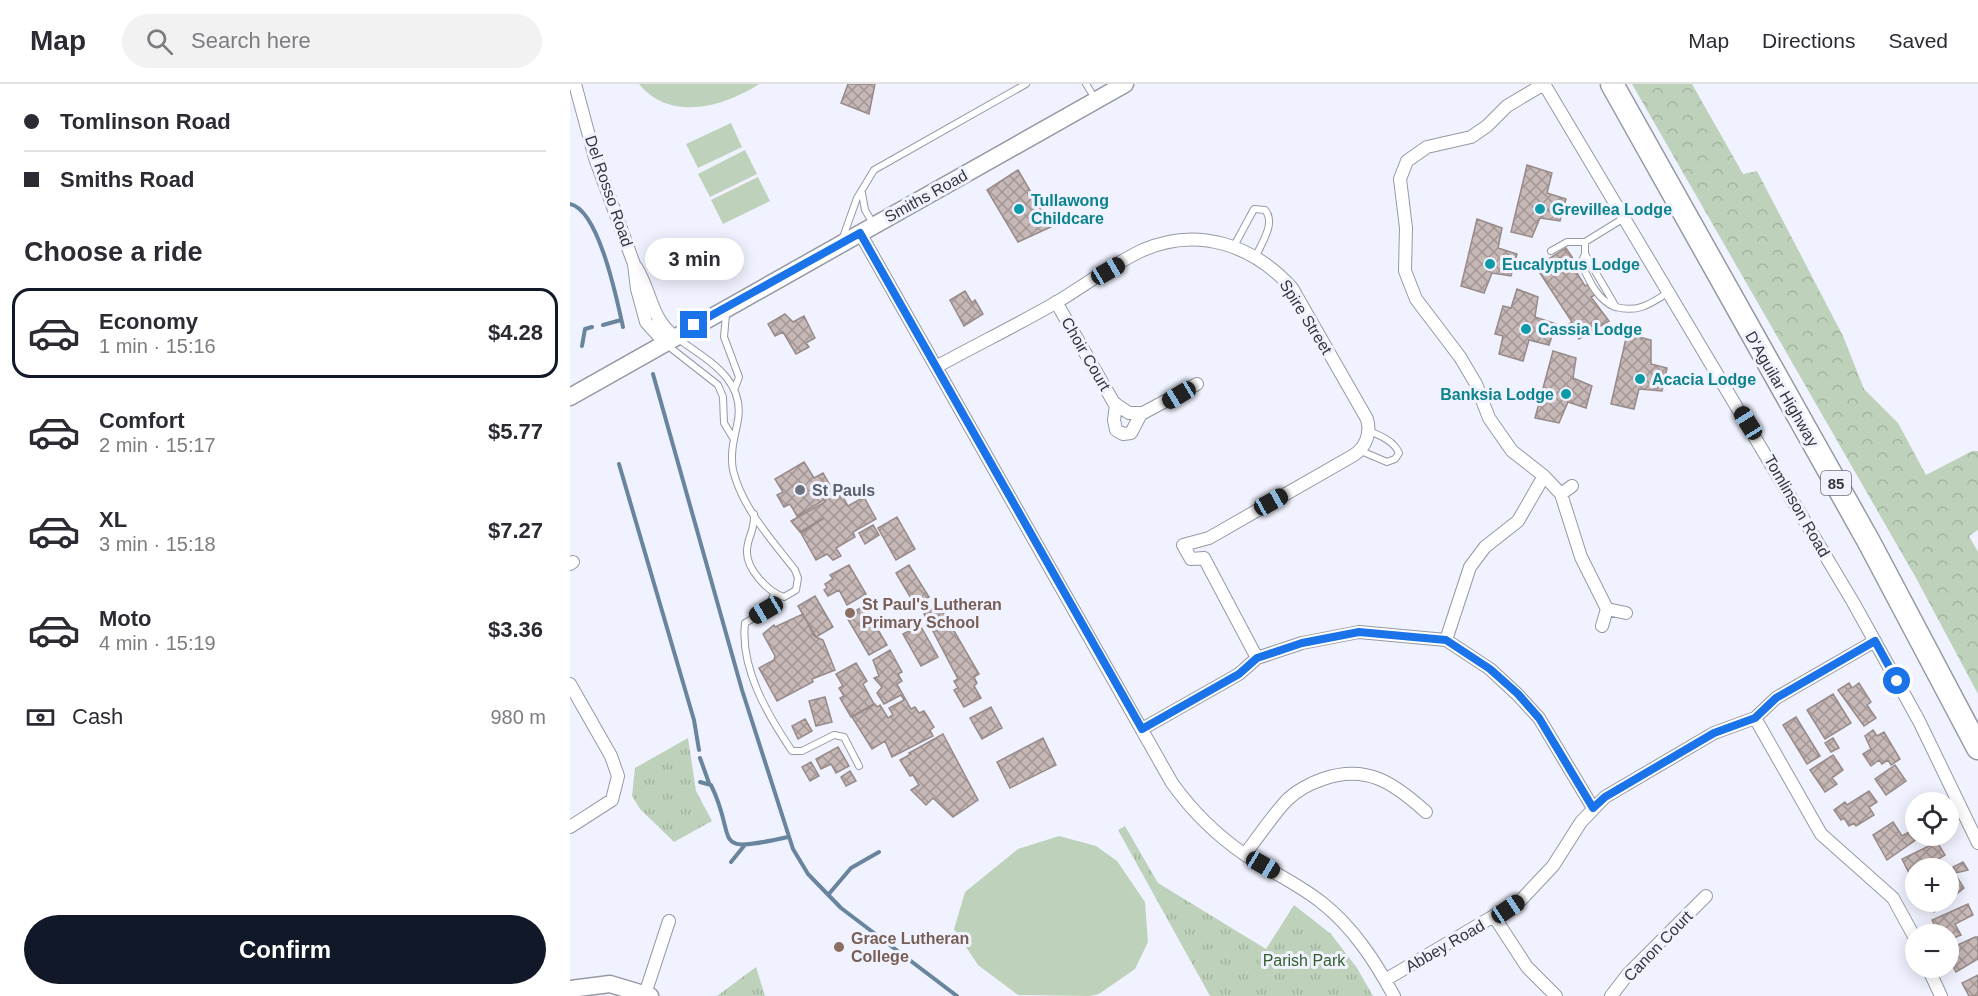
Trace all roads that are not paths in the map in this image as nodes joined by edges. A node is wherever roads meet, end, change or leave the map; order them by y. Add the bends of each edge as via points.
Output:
1 (575, 84) edge
2 (1026, 84) edge
3 (1086, 84) edge
4 (1125, 84) edge
5 (1544, 84) edge
6 (1612, 84) edge
7 (1101, 93) edge
8 (862, 193) junction
9 (1624, 218) junction
10 (1690, 219) junction
11 (867, 229) junction
12 (1585, 242) junction
13 (841, 244) junction
14 (1234, 246) junction
15 (1551, 251) dead end
16 (1256, 256) junction
17 (1669, 292) junction
18 (1056, 302) junction
19 (727, 307) junction
20 (669, 339) junction
21 (936, 367) junction
22 (1197, 384) dead end
23 (735, 388) junction
24 (570, 397) edge
25 (1116, 404) junction
26 (1141, 414) junction
27 (1369, 431) junction
28 (733, 438) junction
29 (1361, 451) junction
30 (1544, 476) junction
31 (1572, 486) dead end
32 (1561, 494) junction
33 (753, 514) junction
34 (1209, 538) junction
35 (1204, 558) junction
36 (774, 594) junction
37 (1607, 609) junction
38 (1626, 613) dead end
39 (1602, 626) dead end
40 (1446, 640) junction
41 (1875, 641) junction
42 (1257, 658) junction
43 (570, 684) edge
44 (1755, 718) junction
45 (1978, 727) edge
46 (1142, 729) junction
47 (1978, 748) edge
48 (859, 766) dead end
49 (1593, 808) junction
50 (1426, 812) dead end
51 (570, 826) edge
52 (1978, 843) edge
53 (1245, 854) junction
54 (1706, 896) dead end
55 (1495, 918) junction
56 (669, 921) dead end
57 (1907, 924) edge
58 (1933, 978) edge
59 (1385, 980) junction
60 (570, 989) edge
61 (647, 995) edge
62 (1394, 996) edge
63 (1556, 996) edge
64 (1611, 996) edge
65 (1941, 996) edge

1 - 20 street, Del Rosso Road via 595,158 634,264 646,322
2 - 8 lane via 880,166 869,175
3 - 7 lane
4 - 7 main road, Smiths Road
5 - 9 street, Tomlinson Road
5 - 30 street via 1507,106 1470,138 1427,147 1407,161 1400,179 1406,228 1405,272 1416,299 1460,357 1489,418 1512,451
6 - 10 highway, D'Aguilar Highway / 85
7 - 11 main road, Smiths Road
8 - 11 lane
8 - 13 lane
9 - 12 lane
9 - 17 street, Tomlinson Road
10 - 45 highway, D'Aguilar Highway / 85 via 1714,252 1794,389
10 - 47 highway, D'Aguilar Highway / 85 via 1706,255 1869,542
11 - 13 main road, Smiths Road
11 - 21 street
12 - 15 lane via 1567,242
12 - 17 lane via 1581,263 1606,304 1629,310 1646,307
13 - 19 main road, Smiths Road
14 - 16 street, Spire Street
14 - 16 lane via 1254,208 1265,210 1270,215 1270,225
14 - 18 street, Spire Street via 1199,239 1160,245
16 - 27 street, Spire Street via 1292,288 1367,419
17 - 41 street, Tomlinson Road
18 - 21 street, Spire Street
18 - 25 street, Choir Court
19 - 20 main road, Smiths Road
19 - 23 lane via 723,330 738,373
20 - 23 lane via 721,369
20 - 24 main road, Smiths Road
20 - 28 lane via 718,385 724,423
21 - 46 street
22 - 26 street, Choir Court
23 - 28 lane via 739,414
25 - 26 street, Choir Court via 1129,413
25 - 26 street, Choir Court via 1116,430 1123,434 1131,433
27 - 29 street
27 - 29 lane via 1389,440 1399,453 1387,462
28 - 33 lane via 734,473
29 - 34 street
30 - 32 street
30 - 40 street via 1518,521 1485,547 1470,567
31 - 32 street
32 - 37 street via 1581,556
33 - 36 lane via 747,561
33 - 36 lane via 798,578 796,590 784,597
34 - 35 street
34 - 35 street via 1183,545 1191,559
35 - 42 street
36 - 48 lane via 766,610 745,623 743,644 766,708 792,750 802,751 834,735 844,737
37 - 38 street
37 - 39 street
40 - 42 street via 1359,632 1322,637
40 - 49 street via 1490,669 1539,718
41 - 44 street, Abbey Road via 1776,698
41 - 52 street, Tomlinson Road
42 - 46 street via 1239,674
43 - 51 street via 611,756 618,776 612,800
44 - 49 street, Abbey Road via 1714,733 1605,797
44 - 57 street via 1821,834 1893,898
46 - 53 street via 1188,804
49 - 55 street, Abbey Road via 1538,884
50 - 53 street via 1389,783 1364,773 1336,775 1289,798
53 - 59 street via 1323,903 1346,924
54 - 64 street, Canon Court
55 - 59 street, Abbey Road
55 - 63 street via 1527,967
56 - 61 street
58 - 65 street
59 - 62 street
60 - 61 main road via 610,984

